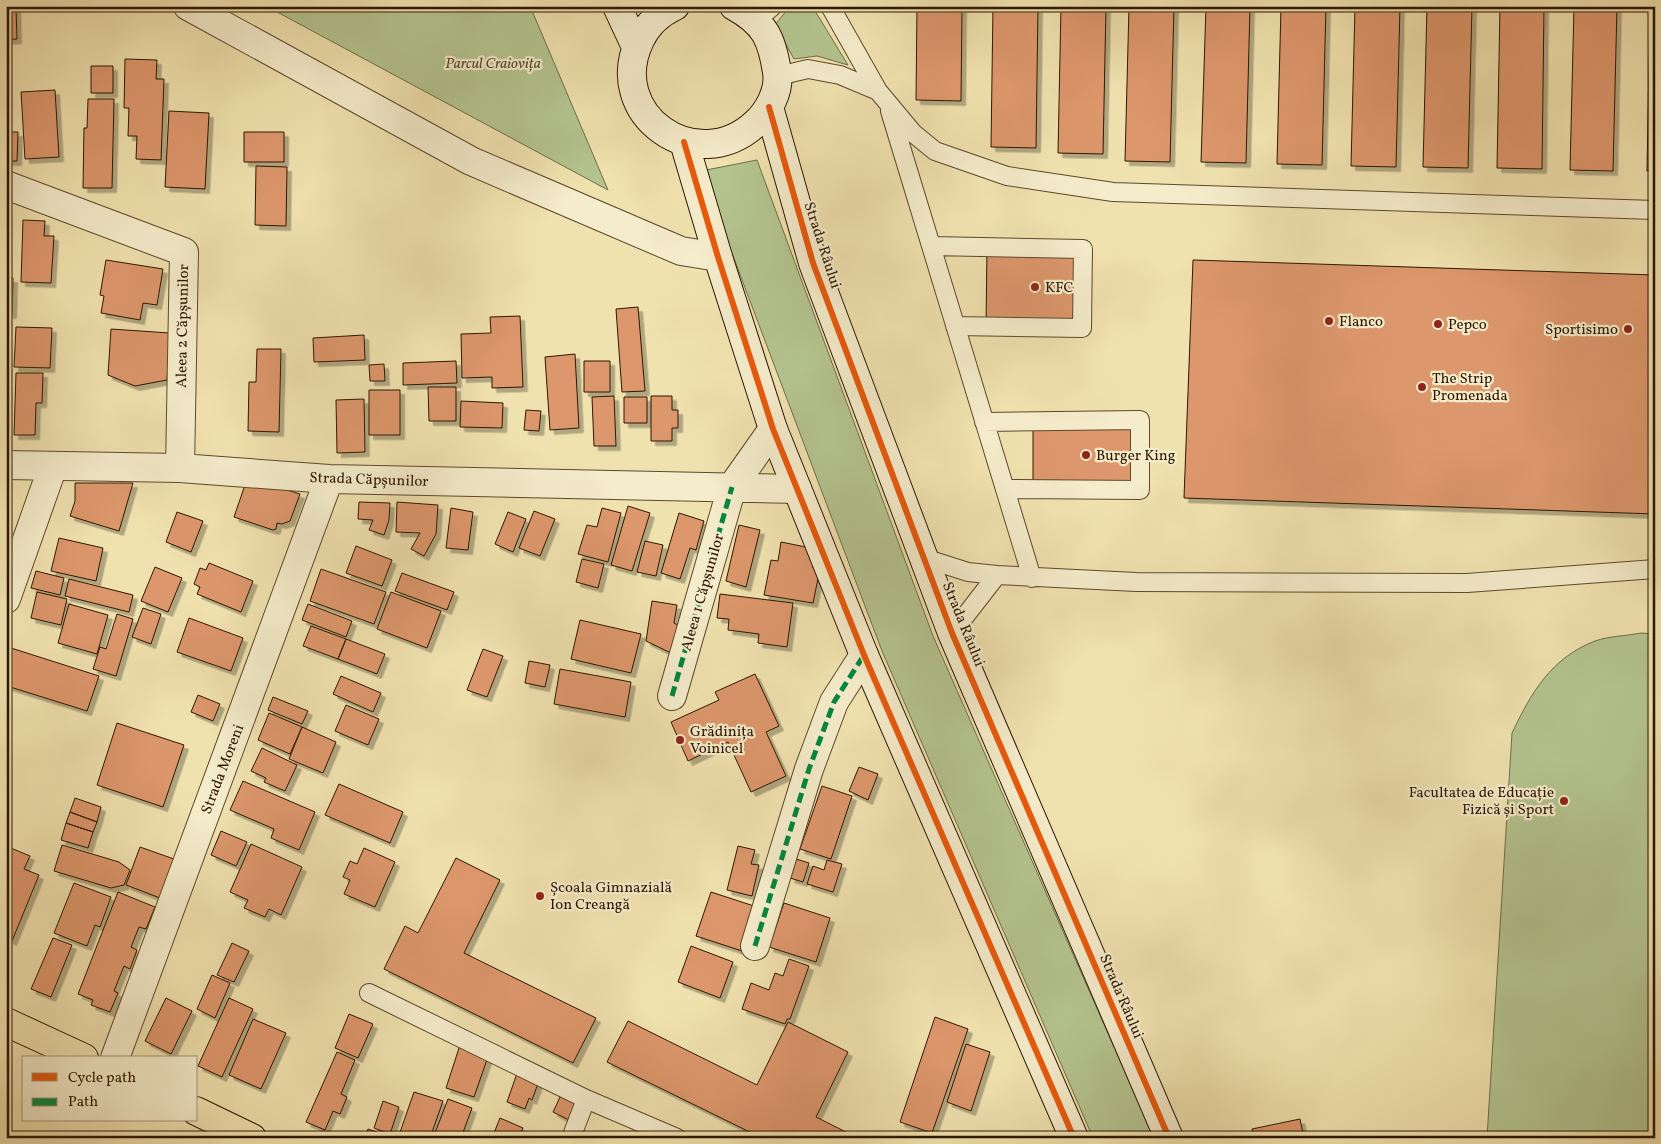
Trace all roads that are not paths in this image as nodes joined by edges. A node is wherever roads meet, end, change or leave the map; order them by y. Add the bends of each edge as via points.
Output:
1 (188, 6) edge
2 (616, 6) edge
3 (674, 6) edge
4 (830, 6) edge
5 (754, 11) edge
6 (636, 48) junction
7 (778, 76) junction
8 (883, 97) junction
9 (769, 107) junction
10 (684, 142) junction
11 (6, 185) edge
12 (1655, 210) edge
13 (931, 246) junction
14 (718, 257) junction
15 (955, 326) junction
16 (984, 422) junction
17 (773, 429) junction
18 (6, 465) edge
19 (53, 466) junction
20 (180, 468) junction
21 (329, 479) junction
22 (732, 488) junction
23 (797, 489) junction
24 (1005, 490) junction
25 (924, 558) junction
26 (1655, 570) edge
27 (997, 575) junction
28 (1032, 578) junction
29 (6, 599) edge
30 (952, 633) junction
31 (864, 655) junction
32 (672, 696) dead end
33 (755, 946) dead end
34 (369, 993) dead end
35 (6, 1022) edge
36 (80, 1056) edge
37 (116, 1056) edge
38 (586, 1099) junction
39 (198, 1112) edge
40 (252, 1138) edge
41 (572, 1138) edge
42 (677, 1138) edge
43 (1074, 1138) edge
44 (1169, 1138) edge

1 - 14 street via 471,161 681,251
2 - 6 street
3 - 6 street via 655,19
4 - 8 lane
5 - 7 street via 772,44
6 - 10 street via 632,64 636,97 655,125
7 - 8 lane via 808,69 840,75
7 - 9 street
8 - 12 lane via 913,133 935,151 1006,176 1113,192
8 - 13 lane
9 - 10 street via 747,131 733,139 718,144
9 - 25 street, Strada Râului via 813,263
10 - 14 street
11 - 20 street, Aleea 2 Căpșunilor via 184,252
13 - 15 lane
13 - 15 lane via 1083,249 1082,328
14 - 17 street
15 - 16 lane
16 - 24 lane
16 - 24 lane via 1140,420 1140,490
17 - 22 street
17 - 23 street
18 - 19 street, Strada Căpșunilor
19 - 20 street, Strada Căpșunilor
19 - 29 street
20 - 21 street, Strada Căpșunilor
21 - 22 street, Strada Căpșunilor
21 - 37 street, Strada Moreni
22 - 23 street, Strada Căpșunilor
22 - 32 street, Aleea 1 Căpșunilor
23 - 31 street
24 - 28 lane
25 - 27 lane via 968,572
25 - 30 street, Strada Râului
26 - 28 lane via 1467,583 1136,582
27 - 28 lane
27 - 30 lane
30 - 44 street, Strada Râului
31 - 33 street via 834,702 809,769
31 - 43 street
34 - 38 lane
35 - 36 main road
38 - 41 lane
38 - 42 lane
39 - 40 main road

